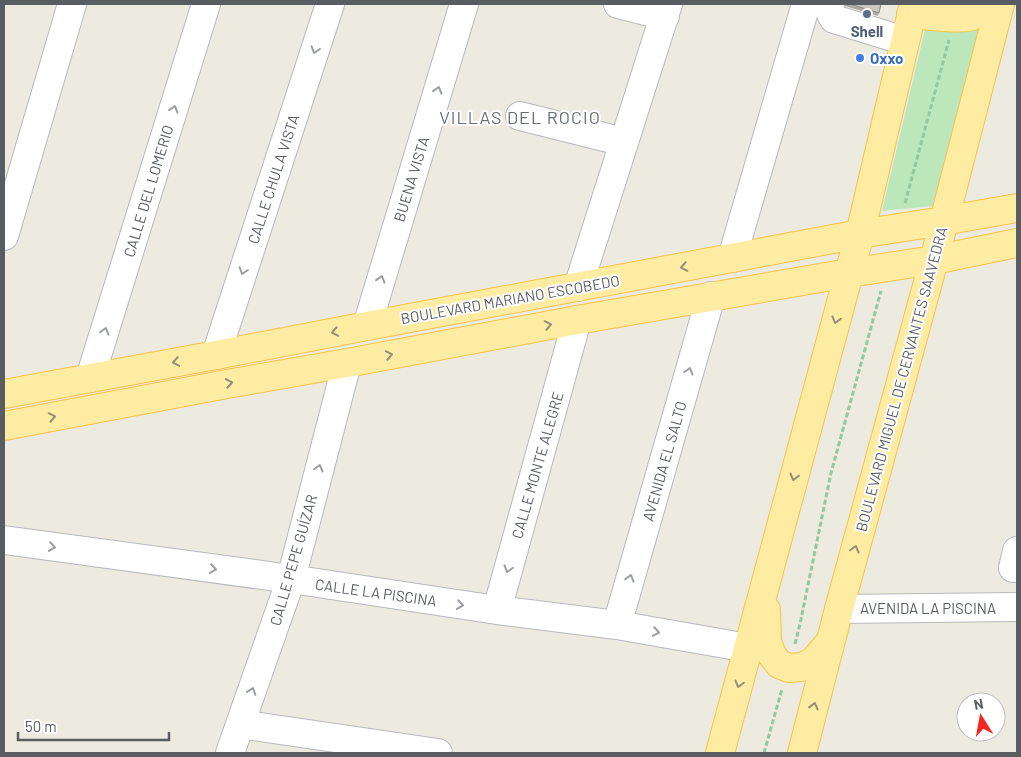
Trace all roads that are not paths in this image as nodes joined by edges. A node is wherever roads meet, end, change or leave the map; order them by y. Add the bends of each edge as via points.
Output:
1 (72, 4) edge
2 (206, 4) edge
3 (330, 4) edge
4 (464, 4) edge
5 (618, 4) edge
6 (806, 4) edge
7 (830, 4) edge
8 (988, 4) edge
9 (1000, 4) edge
10 (913, 9) edge
11 (666, 10) edge
12 (904, 41) junction
13 (520, 116) dead end
14 (624, 142) junction
15 (1017, 208) edge
16 (943, 221) junction
17 (860, 234) junction
18 (4, 236) edge
19 (1017, 243) edge
20 (732, 258) junction
21 (934, 260) junction
22 (849, 273) junction
23 (578, 287) junction
24 (711, 296) junction
25 (577, 320) junction
26 (367, 326) junction
27 (216, 355) junction
28 (347, 363) junction
29 (90, 378) junction
30 (4, 394) edge
31 (4, 426) edge
32 (4, 540) edge
33 (290, 580) junction
34 (767, 582) junction
35 (1017, 607) edge
36 (839, 608) junction
37 (497, 610) junction
38 (616, 625) junction
39 (830, 642) junction
40 (748, 648) junction
41 (240, 724) junction
42 (230, 753) edge
43 (438, 753) edge
44 (720, 753) edge
45 (802, 753) edge

1 - 18 street
29 -> 2 street, CALLE DEL LOMERIO
3 -> 27 street, CALLE CHULA VISTA
26 -> 4 street, BUENA VISTA
5 - 11 street
6 - 20 street
7 - 12 street via 828,8 834,19
8 - 10 main road via 970,17 948,17
9 - 16 main road, BOULEVARD MIGUEL DE CERVANTES SAAVEDRA
10 - 12 main road
11 - 14 street
12 - 17 main road
13 - 14 street
14 - 23 street
15 - 16 main road, BOULEVARD MARIANO ESCOBEDO
16 - 17 main road, BOULEVARD MARIANO ESCOBEDO
16 - 21 main road, BOULEVARD MIGUEL DE CERVANTES SAAVEDRA
17 - 20 main road, BOULEVARD MARIANO ESCOBEDO
17 - 22 main road
19 - 21 main road
20 -> 23 main road, BOULEVARD MARIANO ESCOBEDO
21 - 22 main road
36 -> 21 main road, BOULEVARD MIGUEL DE CERVANTES SAAVEDRA
22 - 24 main road
22 -> 34 main road
23 - 26 main road, BOULEVARD MARIANO ESCOBEDO
24 - 25 main road
38 -> 24 street, AVENIDA EL SALTO
28 -> 25 main road
25 -> 37 street, CALLE MONTE ALEGRE
26 -> 27 main road, BOULEVARD MARIANO ESCOBEDO
27 -> 29 main road, BOULEVARD MARIANO ESCOBEDO
31 -> 28 main road
33 -> 28 street, CALLE PEPE GUÍZAR
29 - 30 main road, BOULEVARD MARIANO ESCOBEDO
32 -> 33 street, CALLE LA PISCINA
33 -> 37 street, CALLE LA PISCINA
41 -> 33 street, CALLE PEPE GUÍZAR
34 - 39 main road via 767,642 779,664 789,668 813,662
34 - 40 main road
35 - 36 street, AVENIDA LA PISCINA
36 - 39 main road, BOULEVARD MIGUEL DE CERVANTES SAAVEDRA
37 - 38 street, CALLE LA PISCINA
38 -> 40 street, CALLE LA PISCINA
45 -> 39 main road, BOULEVARD MIGUEL DE CERVANTES SAAVEDRA
40 -> 44 main road
41 - 42 street, CALLE PEPE GUÍZAR
41 - 43 street

